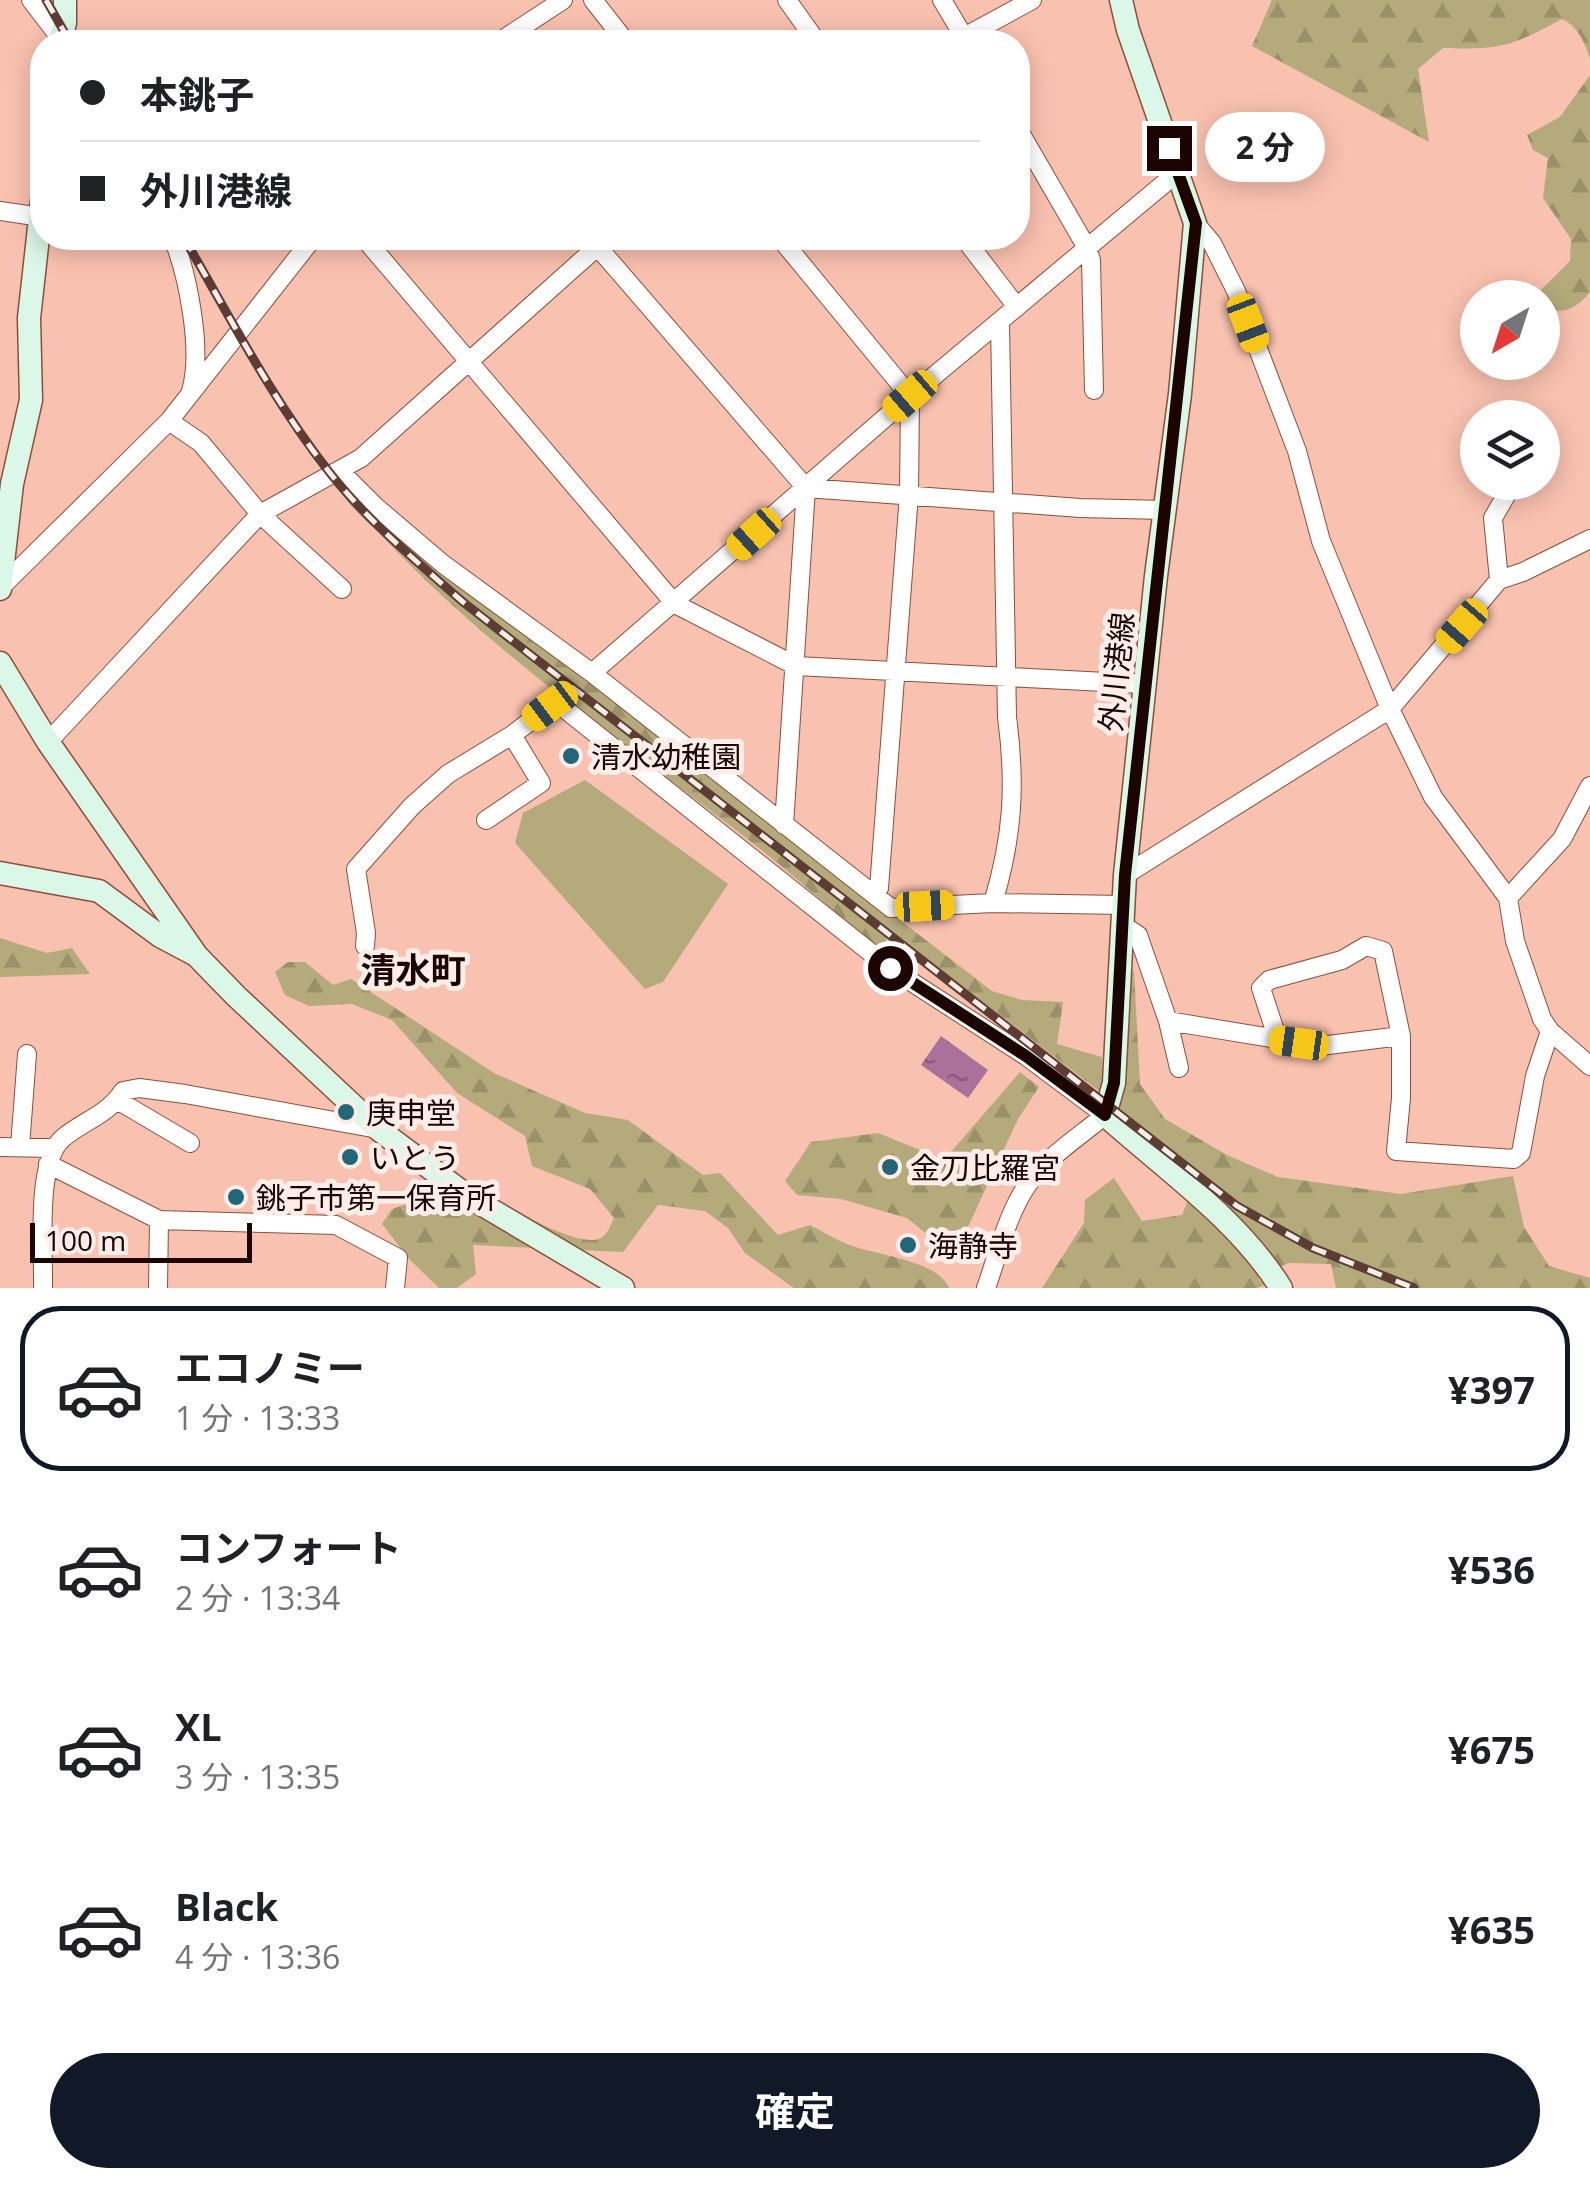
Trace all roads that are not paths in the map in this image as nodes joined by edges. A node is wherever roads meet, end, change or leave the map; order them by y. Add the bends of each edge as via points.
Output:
1 (31, 0) edge
2 (65, 0) edge
3 (564, 0) edge
4 (593, 0) edge
5 (786, 0) edge
6 (942, 0) edge
7 (1032, 0) edge
8 (1121, 0) edge
9 (52, 30) edge
10 (62, 30) edge
11 (518, 30) edge
12 (617, 30) edge
13 (808, 30) edge
14 (957, 30) edge
15 (981, 30) edge
16 (1030, 150) edge
17 (1178, 172) junction
18 (30, 210) edge
19 (0, 211) edge
20 (1196, 223) junction
21 (1087, 248) junction
22 (37, 250) edge
23 (177, 250) edge
24 (304, 250) edge
25 (374, 250) edge
26 (586, 250) edge
27 (605, 250) edge
28 (790, 250) edge
29 (973, 250) edge
30 (1017, 307) junction
31 (1000, 324) junction
32 (469, 358) junction
33 (1094, 390) dead end
34 (189, 396) junction
35 (910, 396) junction
36 (169, 421) junction
37 (339, 470) junction
38 (806, 488) junction
39 (909, 494) junction
40 (1503, 500) edge
41 (1005, 502) junction
42 (1165, 510) junction
43 (260, 514) junction
44 (1590, 538) edge
45 (1498, 580) junction
46 (0, 589) edge
47 (342, 589) dead end
48 (675, 604) junction
49 (0, 663) edge
50 (796, 666) junction
51 (896, 669) junction
52 (592, 673) junction
53 (1008, 675) junction
54 (1144, 684) junction
55 (1390, 709) junction
56 (512, 734) junction
57 (48, 742) junction
58 (1590, 786) edge
59 (486, 820) dead end
60 (784, 824) junction
61 (0, 873) edge
62 (1125, 875) junction
63 (876, 894) junction
64 (1508, 898) junction
65 (993, 903) junction
66 (1124, 916) junction
67 (365, 946) dead end
68 (197, 956) junction
69 (1168, 1020) junction
70 (1550, 1031) junction
71 (1401, 1036) junction
72 (1278, 1040) junction
73 (27, 1054) dead end
74 (1590, 1066) edge
75 (1179, 1068) dead end
76 (118, 1100) junction
77 (1105, 1115) junction
78 (378, 1129) junction
79 (190, 1143) dead end
80 (0, 1146) edge
81 (20, 1147) junction
82 (50, 1156) junction
83 (159, 1220) junction
84 (43, 1288) edge
85 (158, 1288) edge
86 (395, 1288) edge
87 (623, 1288) edge
88 (986, 1288) edge
89 (1281, 1288) edge

1 - 9 street
2 - 10 street
3 - 11 street
4 - 12 street
5 - 13 street
6 - 14 street
7 - 15 street
8 - 17 street, 外川港線
16 - 21 street
17 - 20 street, 外川港線
17 - 21 street
18 - 19 street
20 - 42 street, 外川港線
20 - 55 street via 1236,290 1297,451 1321,542
21 - 30 street
21 - 33 street
22 - 46 street via 29,318 31,400 12,484
23 - 34 street via 192,331 195,376
24 - 34 street
25 - 32 street
26 - 32 street
27 - 38 street
28 - 35 street
29 - 30 street
30 - 31 street
31 - 35 street
31 - 41 street
32 - 37 street
32 - 48 street
34 - 36 street
35 - 38 street
35 - 39 street
36 - 43 street via 200,442
36 - 46 street
37 - 43 street
37 - 52 street via 406,534
38 - 39 street
38 - 48 street
38 - 50 street
39 - 41 street
39 - 51 street
40 - 45 street via 1493,518
41 - 42 street
41 - 53 street
42 - 54 street, 外川港線
43 - 47 street
43 - 57 street
44 - 45 street
45 - 55 street
48 - 50 street
48 - 52 street
49 - 57 street
50 - 51 street
50 - 60 street
51 - 53 street
51 - 63 street
52 - 60 street
53 - 54 street
53 - 65 street via 1013,813
54 - 62 street, 外川港線
55 - 62 street
55 - 64 street via 1433,797
56 - 59 street via 541,782
56 - 67 street via 448,774 356,869
56 - 77 street via 550,706 561,706 882,962
57 - 68 street
58 - 64 street via 1562,839
60 - 63 street
61 - 68 street via 99,892
62 - 66 street, 外川港線
63 - 65 street via 892,908
64 - 70 street via 1525,976
65 - 66 street
66 - 69 street via 1138,935
66 - 77 street, 外川港線 via 1114,1083
68 - 78 street
69 - 72 street
69 - 75 street
70 - 71 street via 1514,1159 1396,1151
70 - 74 street
71 - 72 street via 1320,1046
71 - 72 street via 1382,951 1366,946 1260,988
73 - 81 street
76 - 78 street via 123,1091 139,1088
76 - 79 street
76 - 82 street via 64,1136
77 - 88 street via 1028,1183
77 - 89 street via 1236,1231
78 - 87 street via 466,1195
80 - 81 street
81 - 82 street
82 - 83 street
82 - 84 street
83 - 85 street
83 - 86 street via 336,1225 398,1258

